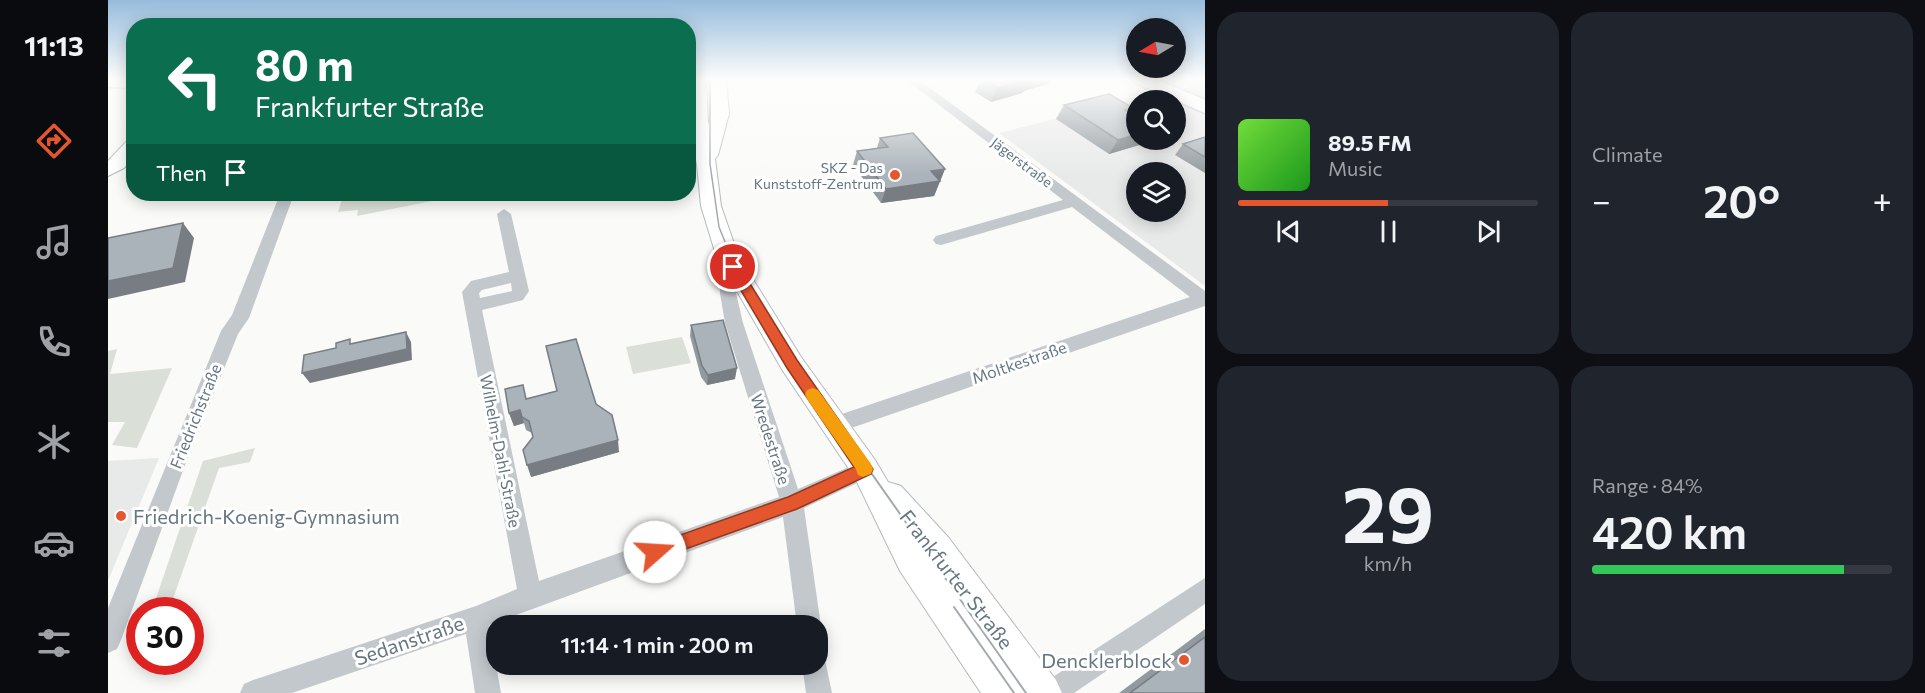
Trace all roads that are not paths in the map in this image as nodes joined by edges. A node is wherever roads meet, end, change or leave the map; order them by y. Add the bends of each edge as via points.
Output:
1 (699, 111) edge
2 (720, 111) edge
3 (954, 111) edge
4 (126, 154) edge
5 (707, 165) junction
6 (111, 171) edge
7 (284, 201) edge
8 (1074, 202) junction
9 (504, 214) dead end
10 (941, 240) dead end
11 (727, 255) junction
12 (1204, 299) edge
13 (834, 425) junction
14 (865, 469) junction
15 (792, 503) junction
16 (1205, 590) edge
17 (530, 596) junction
18 (807, 615) edge
19 (476, 618) junction
20 (108, 640) edge
21 (817, 675) edge
22 (253, 693) edge
23 (488, 693) edge
24 (819, 693) edge
25 (1003, 693) edge
26 (1044, 693) edge
27 (1052, 693) edge

1 - 5 street, Frankfurter Straße
2 - 5 street, Frankfurter Straße
3 - 8 street, Jägerstraße
4 - 6 street
5 - 11 street, Frankfurter Straße via 711,206
7 - 20 street, Friedrichstraße
8 - 10 street, Jägerstraße
8 - 12 street, Jägerstraße
9 - 17 street, Wilhelm-Dahl-Straße via 516,276 477,285 470,292
11 - 13 street, Frankfurter Straße via 792,364
11 - 15 street, Wredestraße via 734,323
12 - 13 street, Moltkestraße
13 - 14 street, Frankfurter Straße
14 - 15 street, Sedanstraße
14 - 25 street, Frankfurter Straße via 912,559
14 - 26 street, Frankfurter Straße via 937,548
15 - 17 street, Sedanstraße
15 - 18 street, Wredestraße
16 - 27 street
17 - 19 street, Sedanstraße
19 - 22 street, Sedanstraße
19 - 23 street
21 - 24 street

